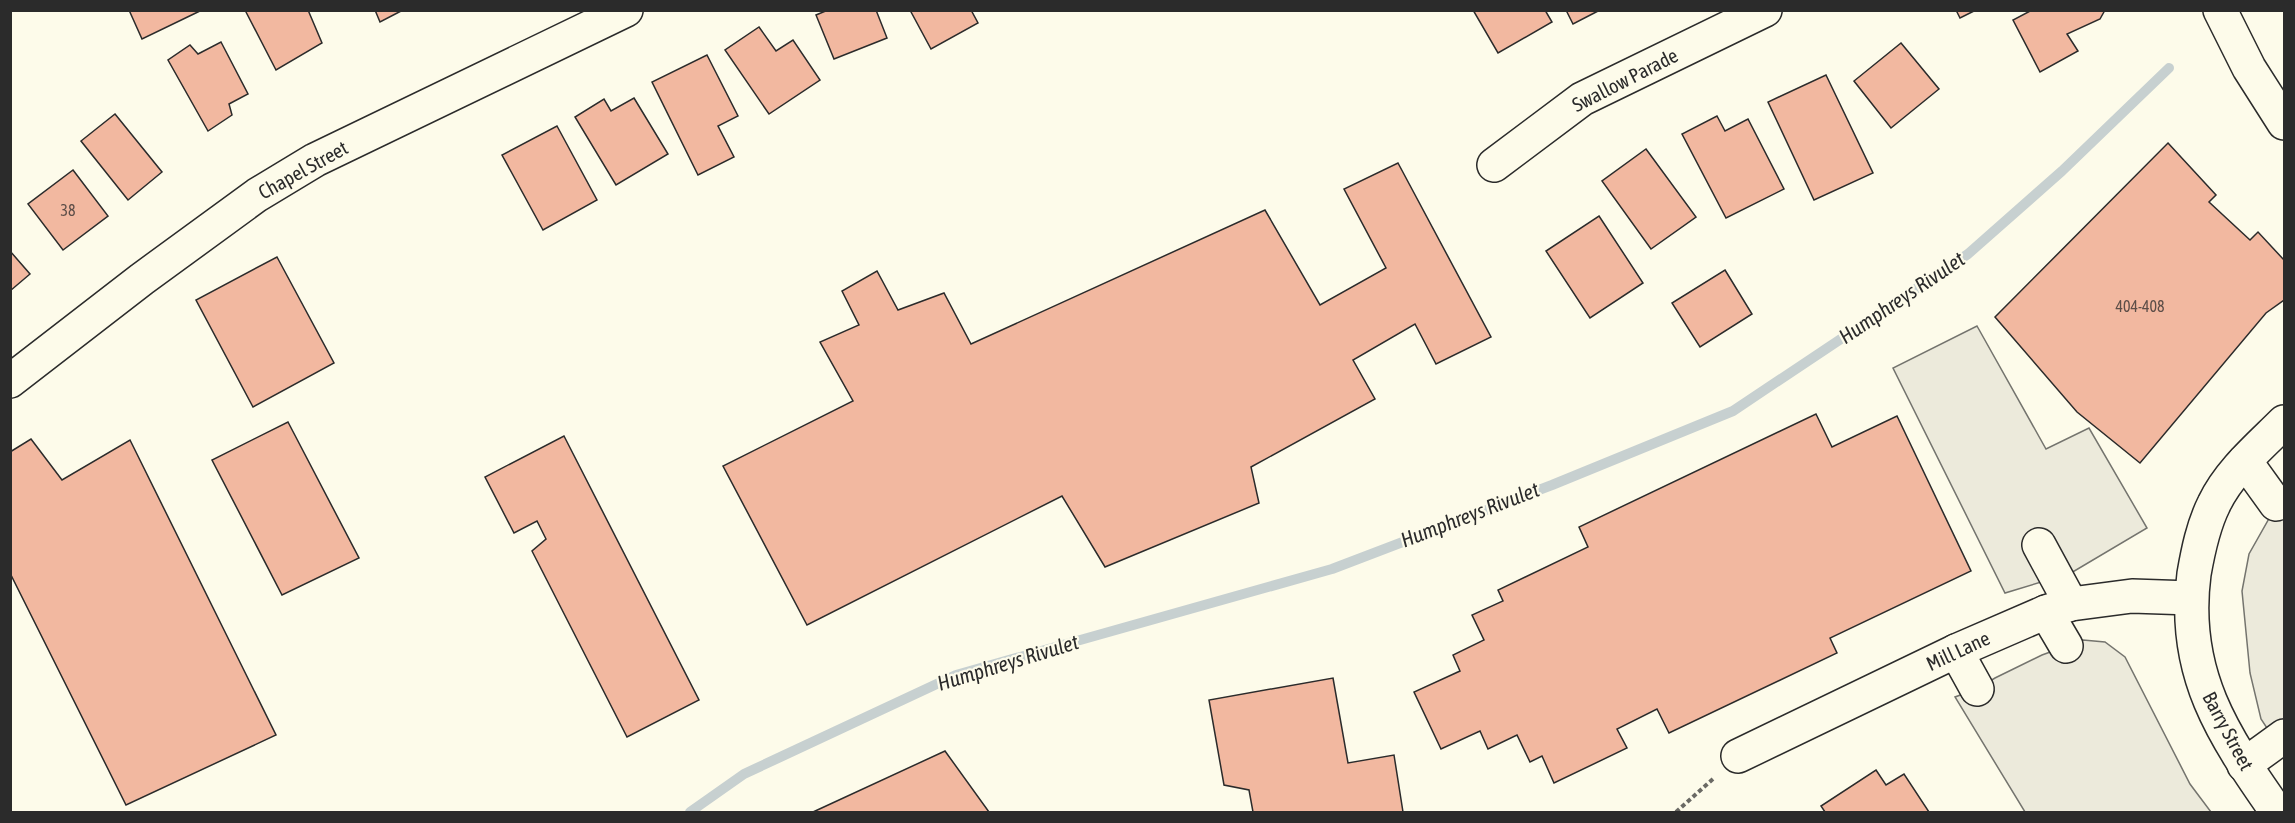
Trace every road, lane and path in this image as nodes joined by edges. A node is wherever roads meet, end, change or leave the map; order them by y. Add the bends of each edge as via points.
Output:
1 (626, 10) edge
2 (1766, 10) edge
3 (2221, 12) edge
4 (2284, 123) edge
5 (1494, 165) dead end
6 (10, 381) edge
7 (2284, 422) edge
8 (2245, 460) junction
9 (2276, 504) dead end
10 (2039, 545) dead end
11 (2191, 598) junction
12 (2059, 608) junction
13 (2066, 646) dead end
14 (1956, 651) junction
15 (1977, 689) dead end
16 (2284, 736) edge
17 (1738, 756) joint
18 (2244, 765) junction
19 (1676, 813) edge
20 (2277, 813) edge

1 - 6 street, Chapel Street via 315,160 256,195
2 - 5 street, Swallow Parade via 1582,99
3 - 4 street via 2248,68
7 - 8 street, Barry Street
8 - 9 street
8 - 11 street, Barry Street via 2214,504 2196,561
10 - 12 street
11 - 12 street, Mill Lane via 2132,596
11 - 18 street, Barry Street via 2195,654 2202,684
12 - 13 street
12 - 14 street, Mill Lane
14 - 15 street
14 - 17 street, Mill Lane
16 - 18 street
17 - 19 path
18 - 20 street, Barry Street

